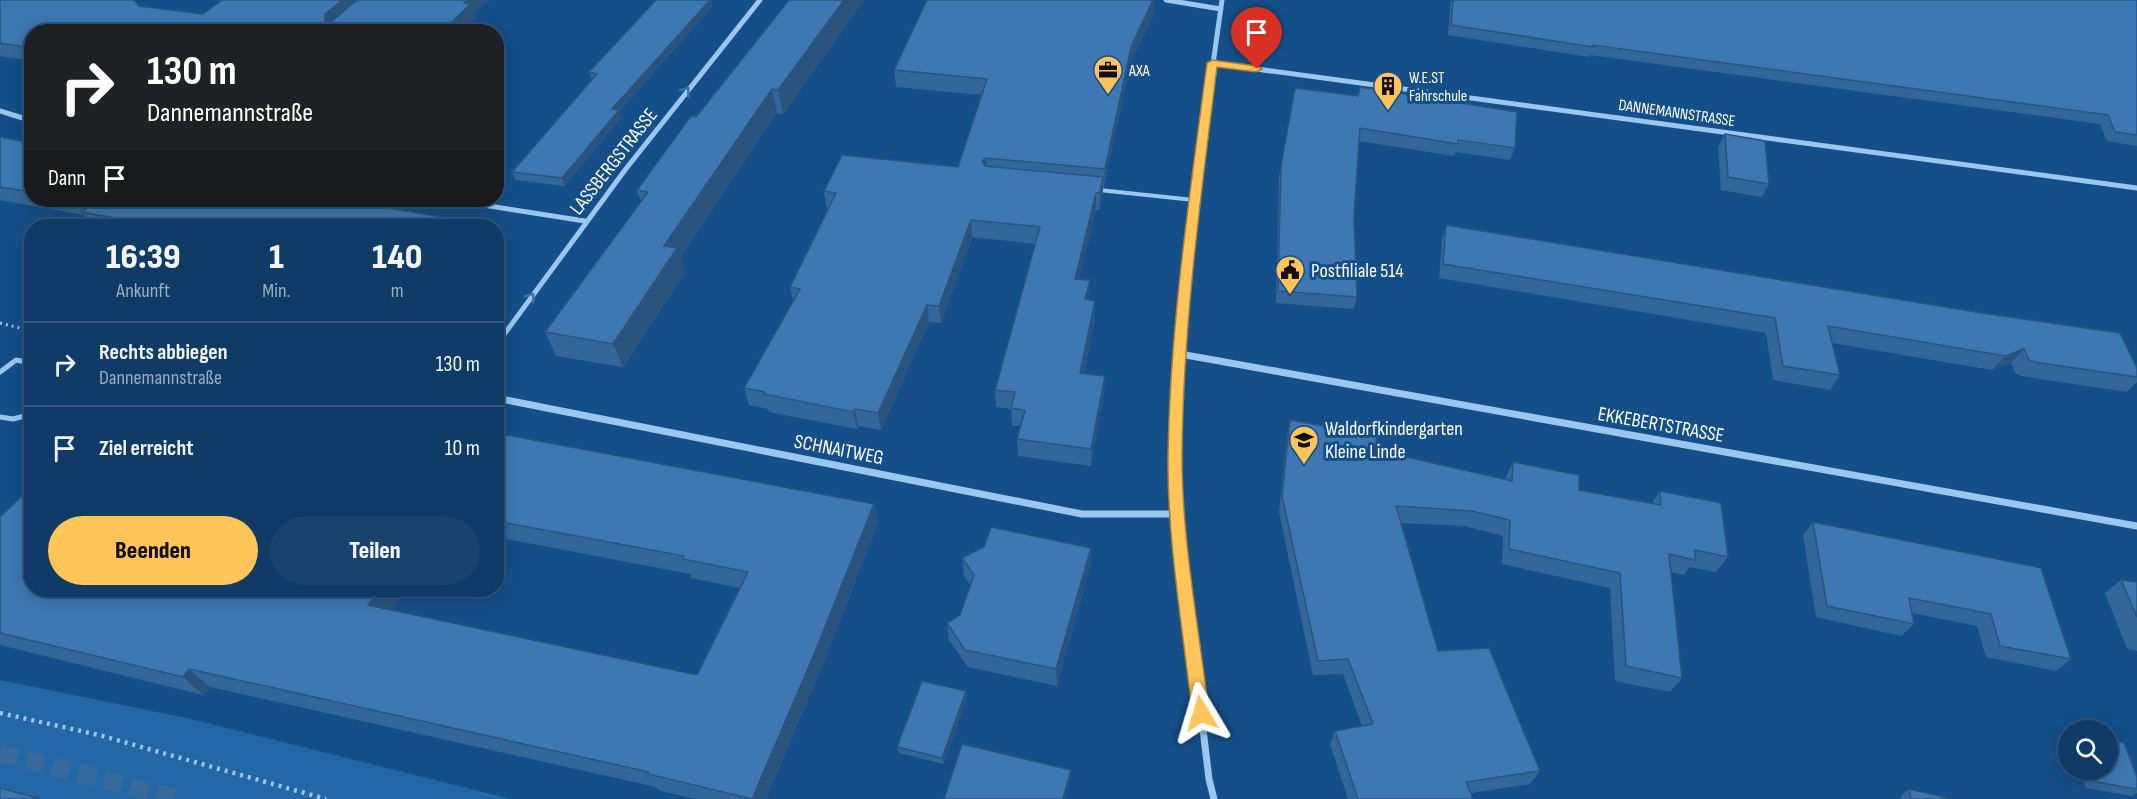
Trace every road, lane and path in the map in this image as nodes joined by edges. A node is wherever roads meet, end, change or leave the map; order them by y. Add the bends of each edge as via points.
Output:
1 (760, 0) edge
2 (1166, 0) edge
3 (1222, 0) edge
4 (1221, 9) junction
5 (1212, 63) junction
6 (0, 111) edge
7 (24, 118) edge
8 (2137, 188) edge
9 (1091, 189) edge
10 (1194, 200) junction
11 (496, 207) edge
12 (585, 221) junction
13 (0, 323) edge
14 (24, 329) edge
15 (504, 334) edge
16 (1180, 354) junction
17 (24, 362) edge
18 (0, 372) edge
19 (504, 400) edge
20 (24, 416) edge
21 (0, 417) edge
22 (1177, 514) junction
23 (2137, 526) edge
24 (0, 713) edge
25 (326, 799) edge
26 (1214, 799) edge

12 -> 1 street, LASSBERGSTRASSE
2 - 4 street
3 - 4 street
4 - 5 street
5 - 8 street, DANNEMANNSTRASSE
5 - 10 street
6 - 7 street
9 - 10 lane
10 - 16 street
11 - 12 street
15 -> 12 street, LASSBERGSTRASSE
13 - 14 path
16 - 22 street via 1175,456
16 - 23 street, EKKEBERTSTRASSE
17 - 18 lane via 16,360
19 - 22 street, SCHNAITWEG via 1082,514
20 - 21 lane
22 - 26 street
24 - 25 path via 99,735

